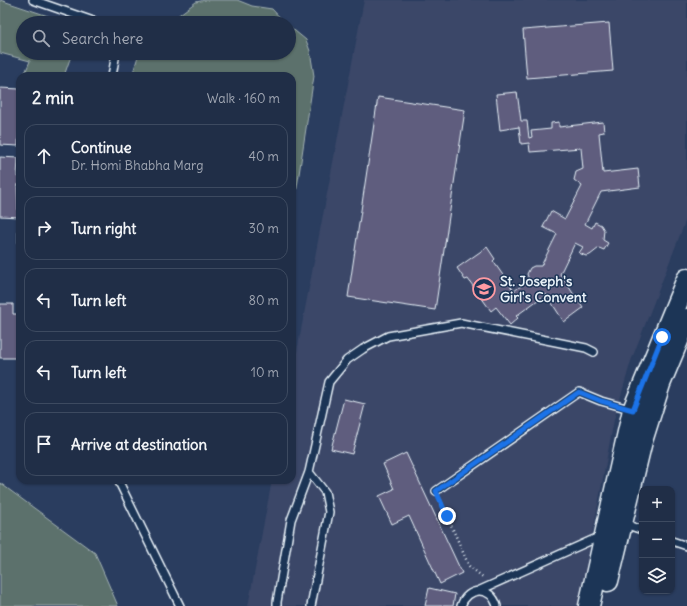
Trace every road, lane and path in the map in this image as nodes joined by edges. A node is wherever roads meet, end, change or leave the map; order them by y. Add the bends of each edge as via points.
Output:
1 (33, 0) edge
2 (79, 16) edge
3 (115, 60) edge
4 (113, 72) edge
5 (687, 279) edge
6 (687, 319) edge
7 (594, 352) dead end
8 (633, 410) junction
9 (309, 472) junction
10 (120, 484) edge
11 (436, 491) joint
12 (622, 523) junction
13 (639, 529) edge
14 (605, 534) junction
15 (675, 542) edge
16 (687, 546) edge
17 (492, 585) junction
18 (478, 591) junction
19 (180, 606) edge
20 (277, 606) edge
21 (311, 606) edge
22 (461, 606) edge
23 (497, 606) edge
24 (589, 606) edge
25 (602, 606) edge

1 - 2 lane
3 - 4 lane
5 - 8 main road
6 - 12 main road via 657,391
7 - 9 lane via 586,348 460,323 388,336 347,360 329,382
8 - 11 lane via 579,392
8 - 14 main road
9 - 20 lane via 290,520
9 - 21 lane via 325,492 329,512
10 - 19 lane
11 - 17 path via 469,566
12 - 13 lane
12 - 25 main road
14 - 17 lane
14 - 24 main road
15 - 16 lane
17 - 18 lane
18 - 22 lane via 466,596
18 - 23 lane via 489,594

